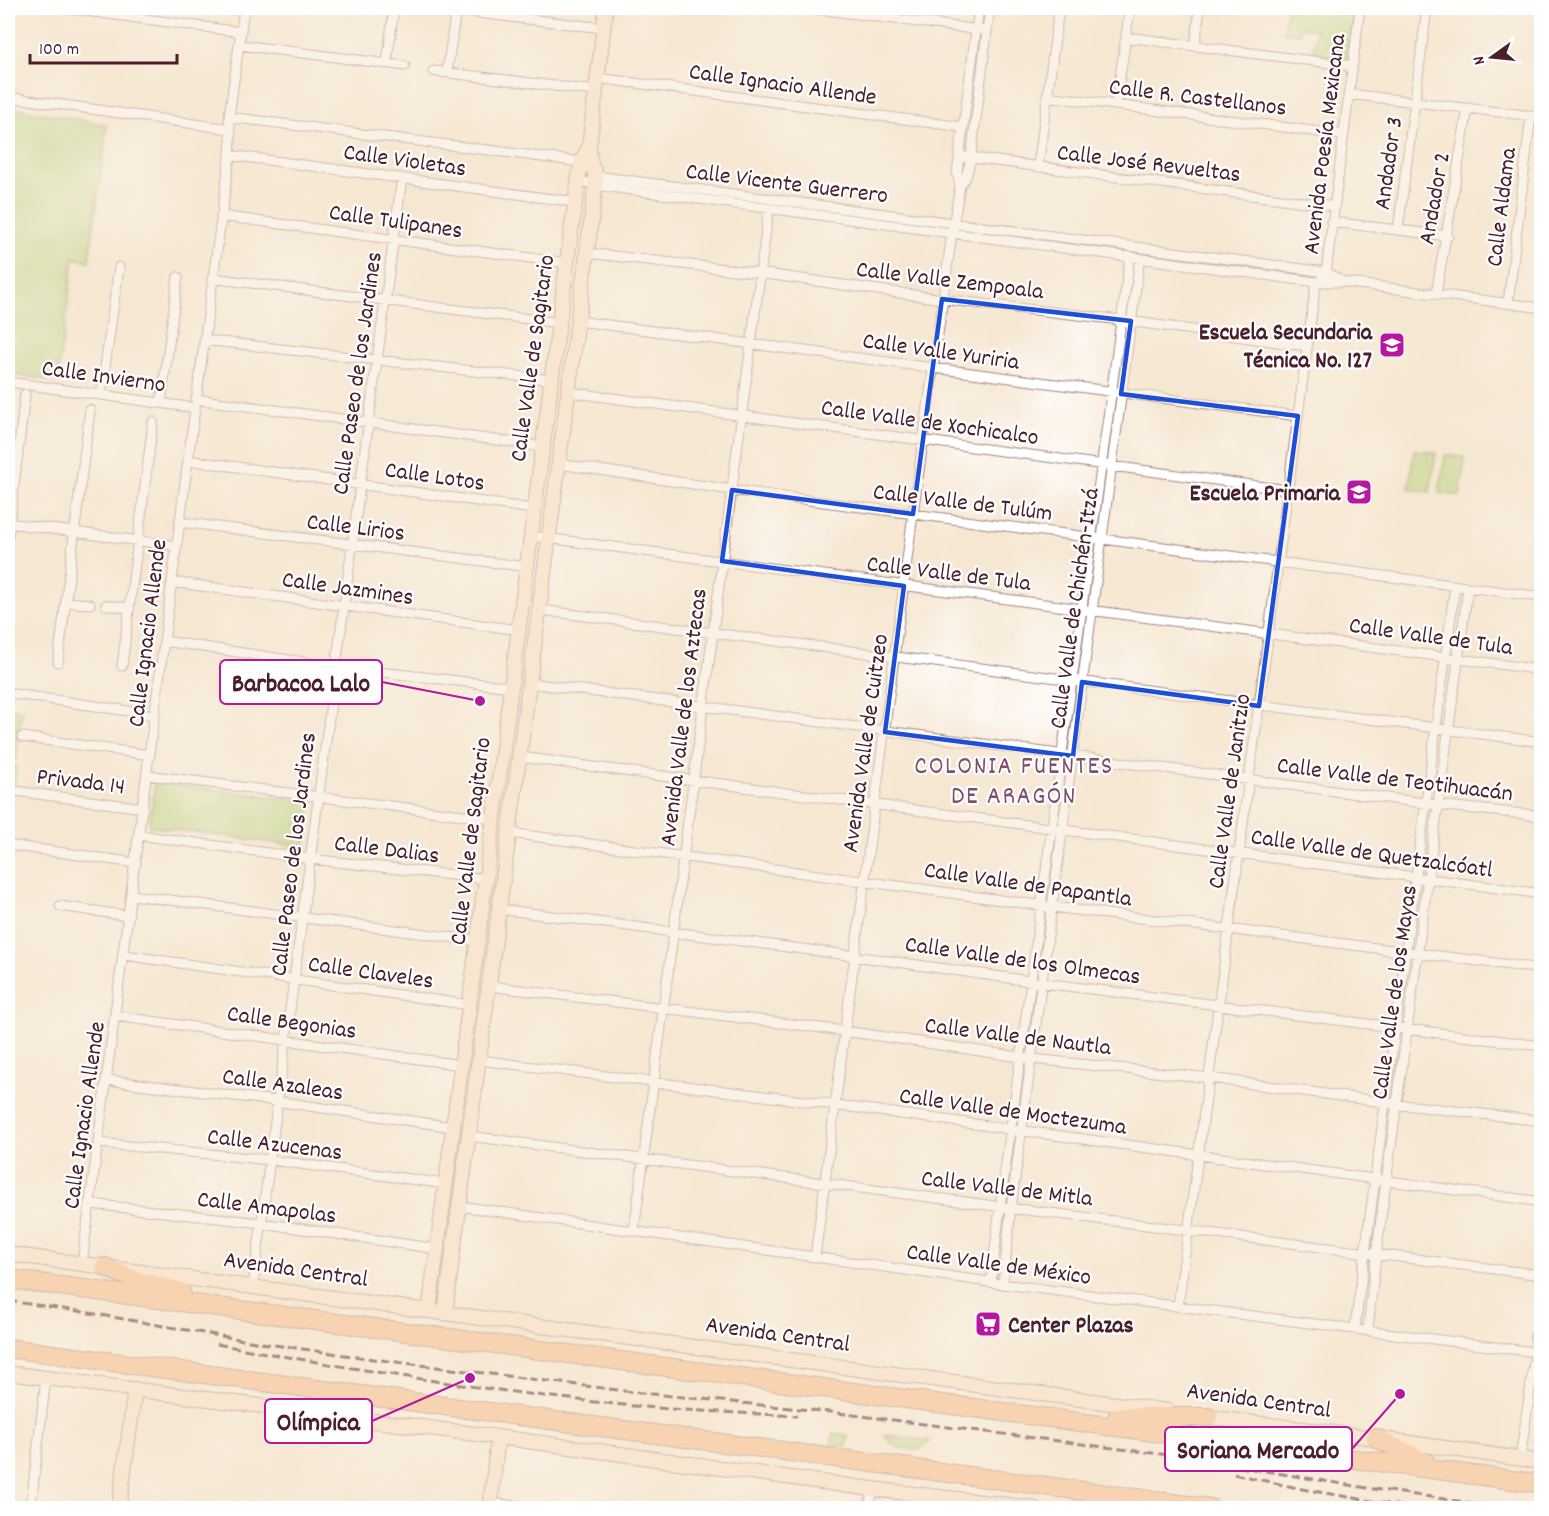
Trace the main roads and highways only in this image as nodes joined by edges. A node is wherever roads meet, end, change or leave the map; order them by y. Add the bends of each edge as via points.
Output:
1 (105, 1267) road end
2 (8, 1279) edge
3 (229, 1308) junction
4 (8, 1348) edge
5 (1045, 1417) junction
6 (1208, 1417) road end
7 (1376, 1438) road end
8 (1442, 1470) junction
9 (1542, 1484) edge
10 (1137, 1499) junction
11 (1163, 1509) edge
12 (1210, 1509) edge

1 - 3 highway
2 - 3 highway, Avenida Central
3 - 5 highway, Avenida Central
4 - 10 highway
5 - 6 highway
5 - 8 highway, Avenida Central
7 - 8 highway
8 - 9 highway, Avenida Central
10 - 11 highway
10 - 12 highway

